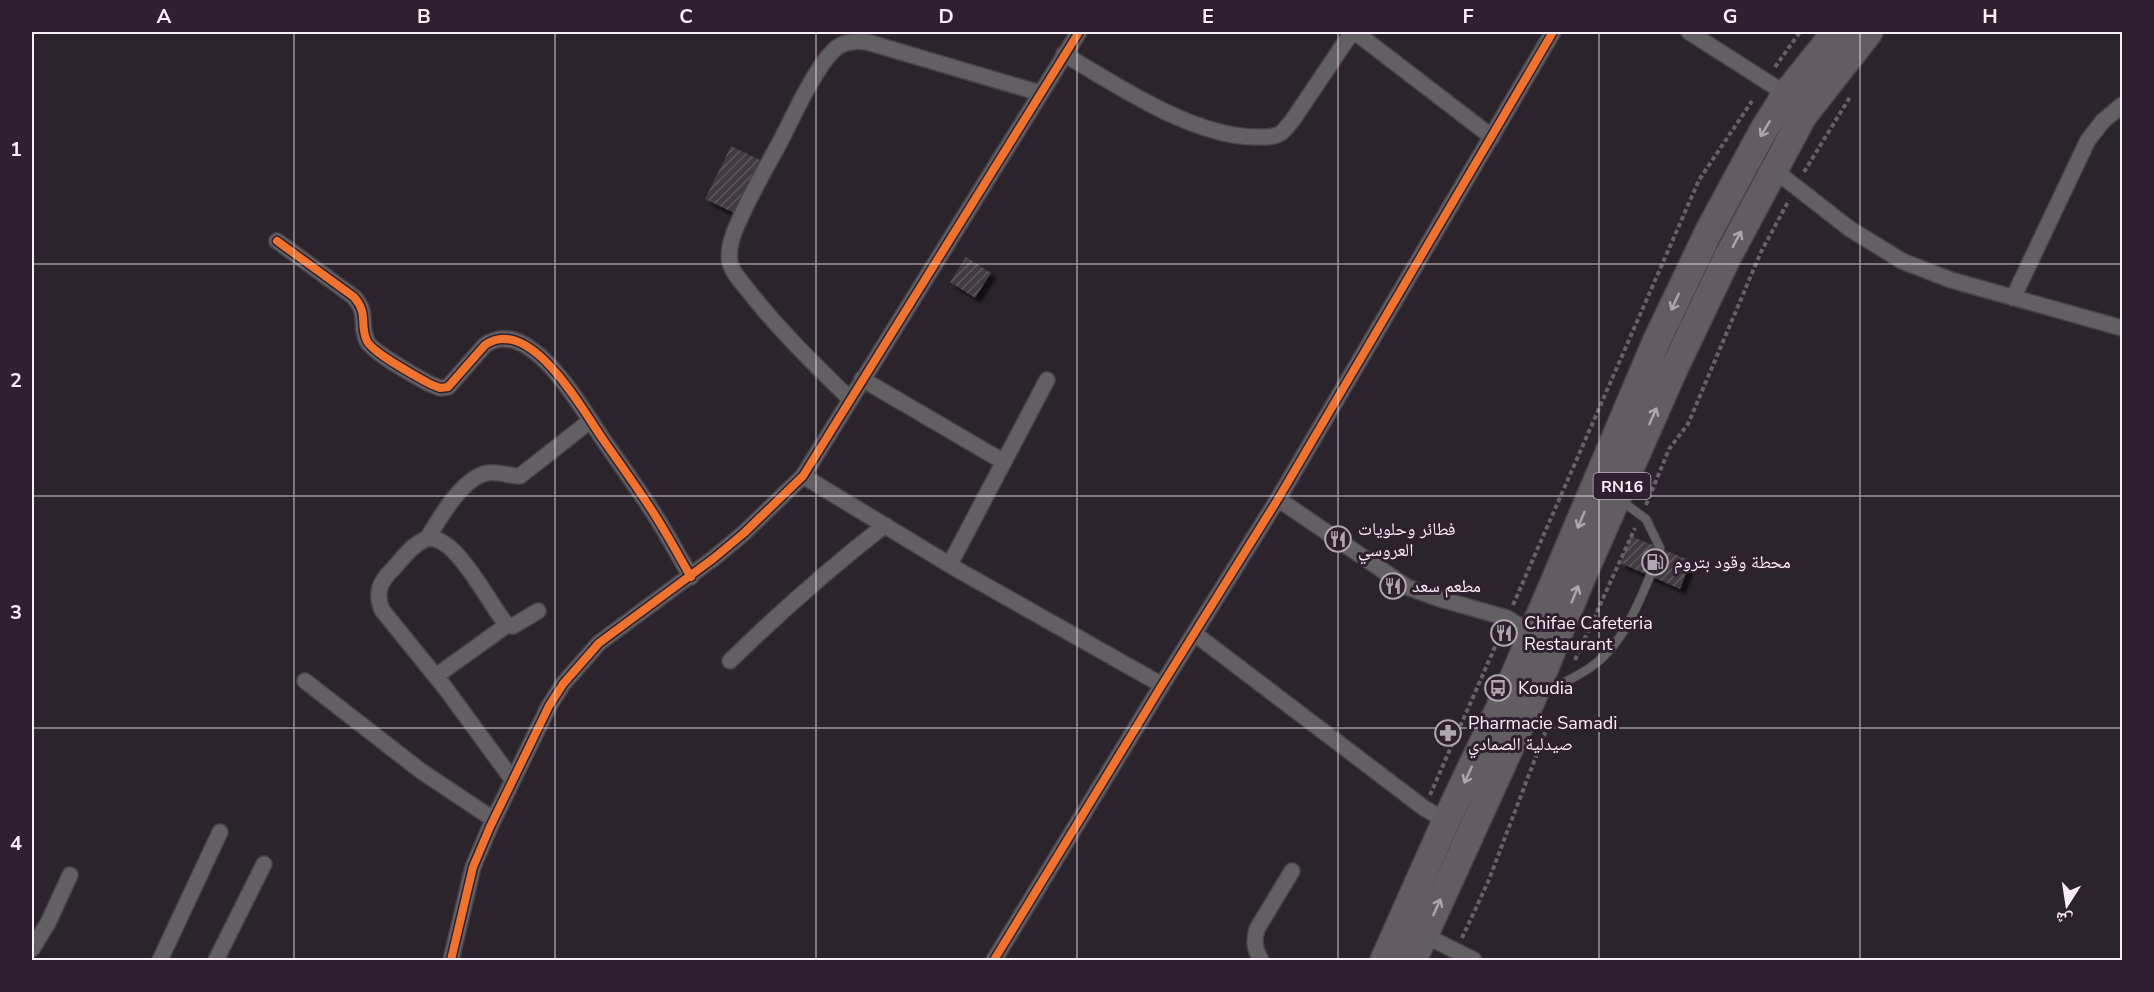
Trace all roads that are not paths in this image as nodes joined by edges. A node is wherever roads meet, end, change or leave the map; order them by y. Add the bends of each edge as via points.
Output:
1 (1079, 32) edge
2 (1353, 32) edge
3 (1689, 32) edge
4 (1836, 32) edge
5 (1869, 32) edge
6 (1550, 33) edge
7 (1064, 54) junction
8 (1040, 93) junction
9 (1786, 94) junction
10 (2122, 105) edge
11 (1492, 137) junction
12 (1773, 169) junction
13 (277, 241) dead end
14 (2013, 298) junction
15 (2122, 328) edge
16 (862, 379) junction
17 (1047, 380) dead end
18 (850, 399) junction
19 (591, 421) junction
20 (1004, 462) junction
21 (802, 476) junction
22 (1617, 498) junction
23 (1278, 500) junction
24 (885, 525) junction
25 (427, 539) junction
26 (1660, 548) dead end
27 (950, 564) junction
28 (1650, 576) dead end
29 (691, 577) junction
30 (538, 611) dead end
31 (507, 625) junction
32 (1195, 634) junction
33 (1533, 634) junction
34 (730, 661) dead end
35 (436, 676) junction
36 (305, 681) dead end
37 (1162, 685) junction
38 (1532, 699) junction
39 (512, 779) junction
40 (493, 819) junction
41 (1446, 821) junction
42 (220, 832) dead end
43 (264, 864) dead end
44 (1292, 871) dead end
45 (70, 874) dead end
46 (1424, 936) junction
47 (32, 949) edge
48 (160, 960) edge
49 (216, 960) edge
50 (450, 960) edge
51 (994, 960) edge
52 (1261, 960) edge
53 (1384, 960) edge
54 (1413, 960) edge
55 (1474, 960) edge

1 - 7 street
2 - 7 street via 1292,121 1280,134 1269,137 1230,135 1188,121 1125,91
2 - 11 street
3 - 9 street
4 - 9 highway, RN16
5 - 12 highway, RN16 via 1803,116
6 - 11 street
7 - 8 street
8 - 16 street
8 - 18 street via 867,42 851,41 833,51 801,100 738,224 730,262 762,309
9 -> 33 highway, RN16 via 1709,231 1656,342
10 - 14 street via 2088,140
11 - 23 street
12 - 14 street via 1850,230 1902,261
22 -> 12 highway, RN16 via 1673,371
13 - 19 street via 354,297 363,310 365,335 372,348 430,384 448,387 485,345 510,339 558,373
14 - 15 street
16 - 18 street
16 - 20 street
17 - 20 street
18 - 21 street
19 - 25 street via 520,476 490,472 479,475 447,507
19 - 29 street via 650,506
20 - 27 street
21 - 24 street
21 - 29 street via 744,533
22 - 26 lane via 1642,514
38 -> 22 highway, RN16
23 - 32 street
23 - 33 street via 1407,587 1508,618
24 - 27 street
24 - 34 street via 815,581
25 - 31 street via 438,539 453,551
25 - 35 street via 414,546 385,576 378,600
27 - 37 street
28 - 38 lane via 1627,625 1607,653 1594,665
29 - 39 street via 587,655 549,706
30 - 31 street via 513,626
31 - 35 street
32 - 37 street
32 - 41 street
33 -> 41 highway, RN16
35 - 39 street
36 - 40 street via 404,758
37 - 51 street
46 -> 38 highway, RN16
39 - 40 street
40 - 50 street via 473,867
41 - 53 highway, RN16
42 - 48 street
43 - 49 street
44 - 52 street via 1257,929 1255,949
45 - 47 street
46 - 54 highway, RN16
46 - 55 street

